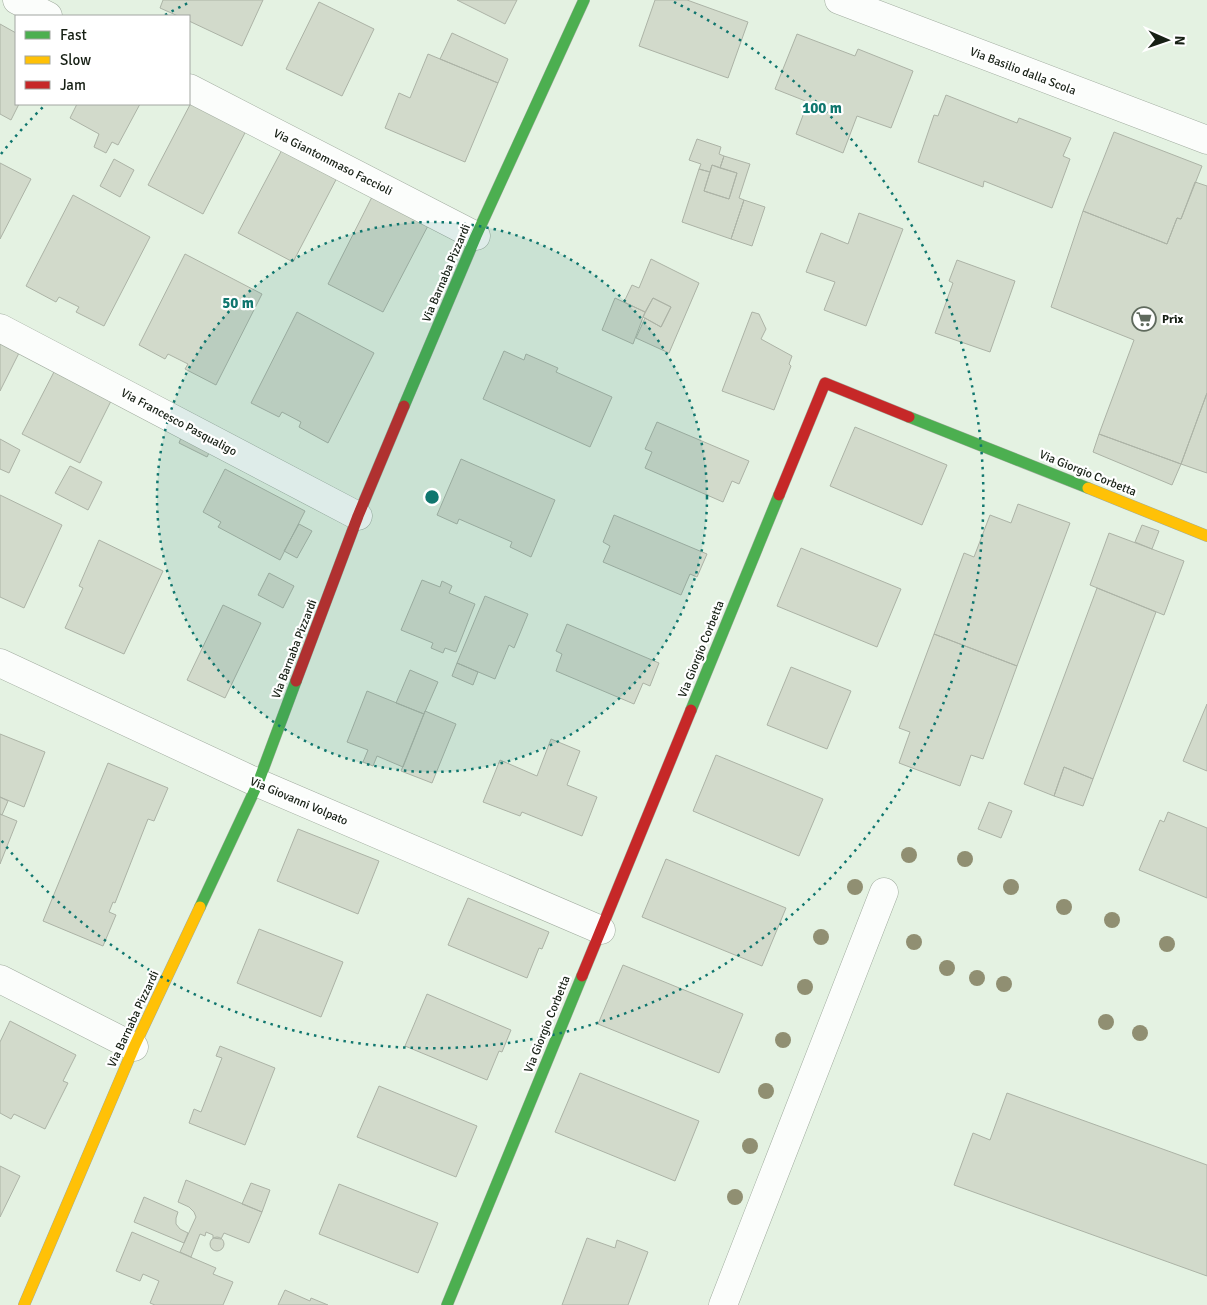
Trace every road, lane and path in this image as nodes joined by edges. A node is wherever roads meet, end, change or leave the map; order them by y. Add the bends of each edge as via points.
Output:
1 (16, 0) edge
2 (584, 0) edge
3 (839, 0) edge
4 (46, 15) edge
5 (190, 89) edge
6 (1207, 140) edge
7 (476, 236) junction
8 (0, 328) edge
9 (358, 516) junction
10 (1207, 536) edge
11 (0, 663) edge
12 (258, 783) junction
13 (884, 892) dead end
14 (600, 930) junction
15 (0, 979) edge
16 (134, 1047) junction
17 (24, 1305) edge
18 (447, 1305) edge
19 (723, 1305) edge

1 - 4 street
2 - 7 street, Via Barnaba Pizzardi
3 - 6 street, Via Basilio dalla Scola
5 - 7 street, Via Giantommaso Faccioli
7 - 9 street, Via Barnaba Pizzardi
8 - 9 street, Via Francesco Pasqualigo
9 - 12 street, Via Barnaba Pizzardi
10 - 14 street, Via Giorgio Corbetta via 826,384
11 - 12 street, Via Giovanni Volpato
12 - 14 street, Via Giovanni Volpato
12 - 16 street, Via Barnaba Pizzardi
13 - 19 street
14 - 18 street, Via Giorgio Corbetta
15 - 16 street
16 - 17 street, Via Barnaba Pizzardi

